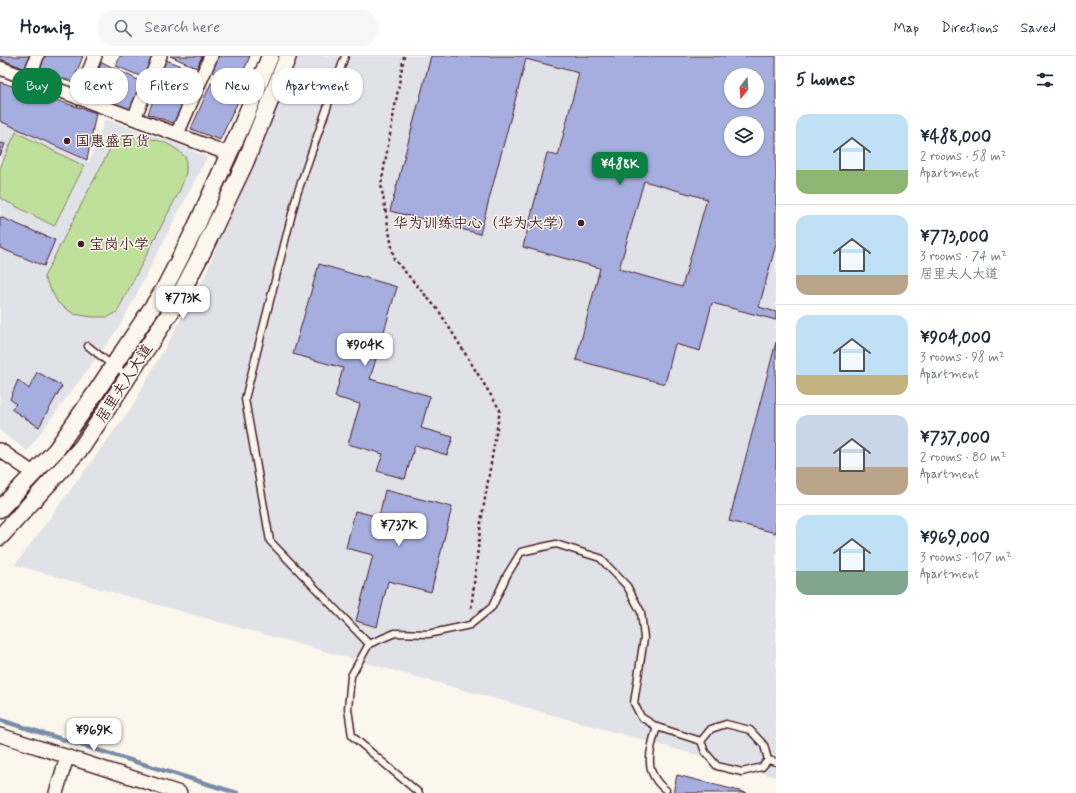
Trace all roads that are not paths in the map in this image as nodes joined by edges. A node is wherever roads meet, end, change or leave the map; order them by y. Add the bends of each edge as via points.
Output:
1 (37, 56) edge
2 (95, 56) edge
3 (160, 56) edge
4 (211, 56) edge
5 (270, 56) edge
6 (288, 56) edge
7 (345, 56) edge
8 (0, 68) edge
9 (33, 68) edge
10 (90, 68) edge
11 (12, 73) edge
12 (96, 104) edge
13 (134, 118) junction
14 (177, 134) junction
15 (229, 154) junction
16 (88, 346) dead end
17 (113, 366) junction
18 (129, 375) junction
19 (0, 450) edge
20 (33, 473) junction
21 (0, 509) edge
22 (0, 537) edge
23 (369, 644) junction
24 (657, 727) junction
25 (0, 735) edge
26 (701, 741) junction
27 (67, 757) junction
28 (768, 760) junction
29 (776, 762) edge
30 (666, 790) dead end
31 (56, 793) edge
32 (180, 793) edge
33 (419, 793) edge

1 - 9 street
2 - 10 street
3 - 13 street
4 - 14 street
5 - 15 street, 居里夫人大道
6 - 18 street, 居里夫人大道 via 245,163 203,251 172,310
7 - 23 lane via 298,194 245,399 270,541
8 - 11 street
12 - 13 street
13 - 14 street
14 - 15 street
15 - 17 street, 居里夫人大道 via 162,291
16 - 17 lane
17 - 18 lane
17 - 20 street, 居里夫人大道 via 56,450
18 - 22 street, 居里夫人大道 via 82,447
19 - 20 street
20 - 21 street, 居里夫人大道
23 - 24 lane via 395,633 428,634 470,625 492,607 507,575 522,552 556,544 600,558 626,586 641,612 644,638 634,703 641,717
23 - 33 lane via 351,676 348,709 352,736
24 - 26 lane
24 - 30 lane via 649,751 651,769 658,784
25 - 27 street
26 - 28 lane via 705,752 717,766 742,772 762,767
26 - 28 lane via 711,729 726,724 750,730 764,745
27 - 31 street
27 - 32 street
28 - 29 lane

